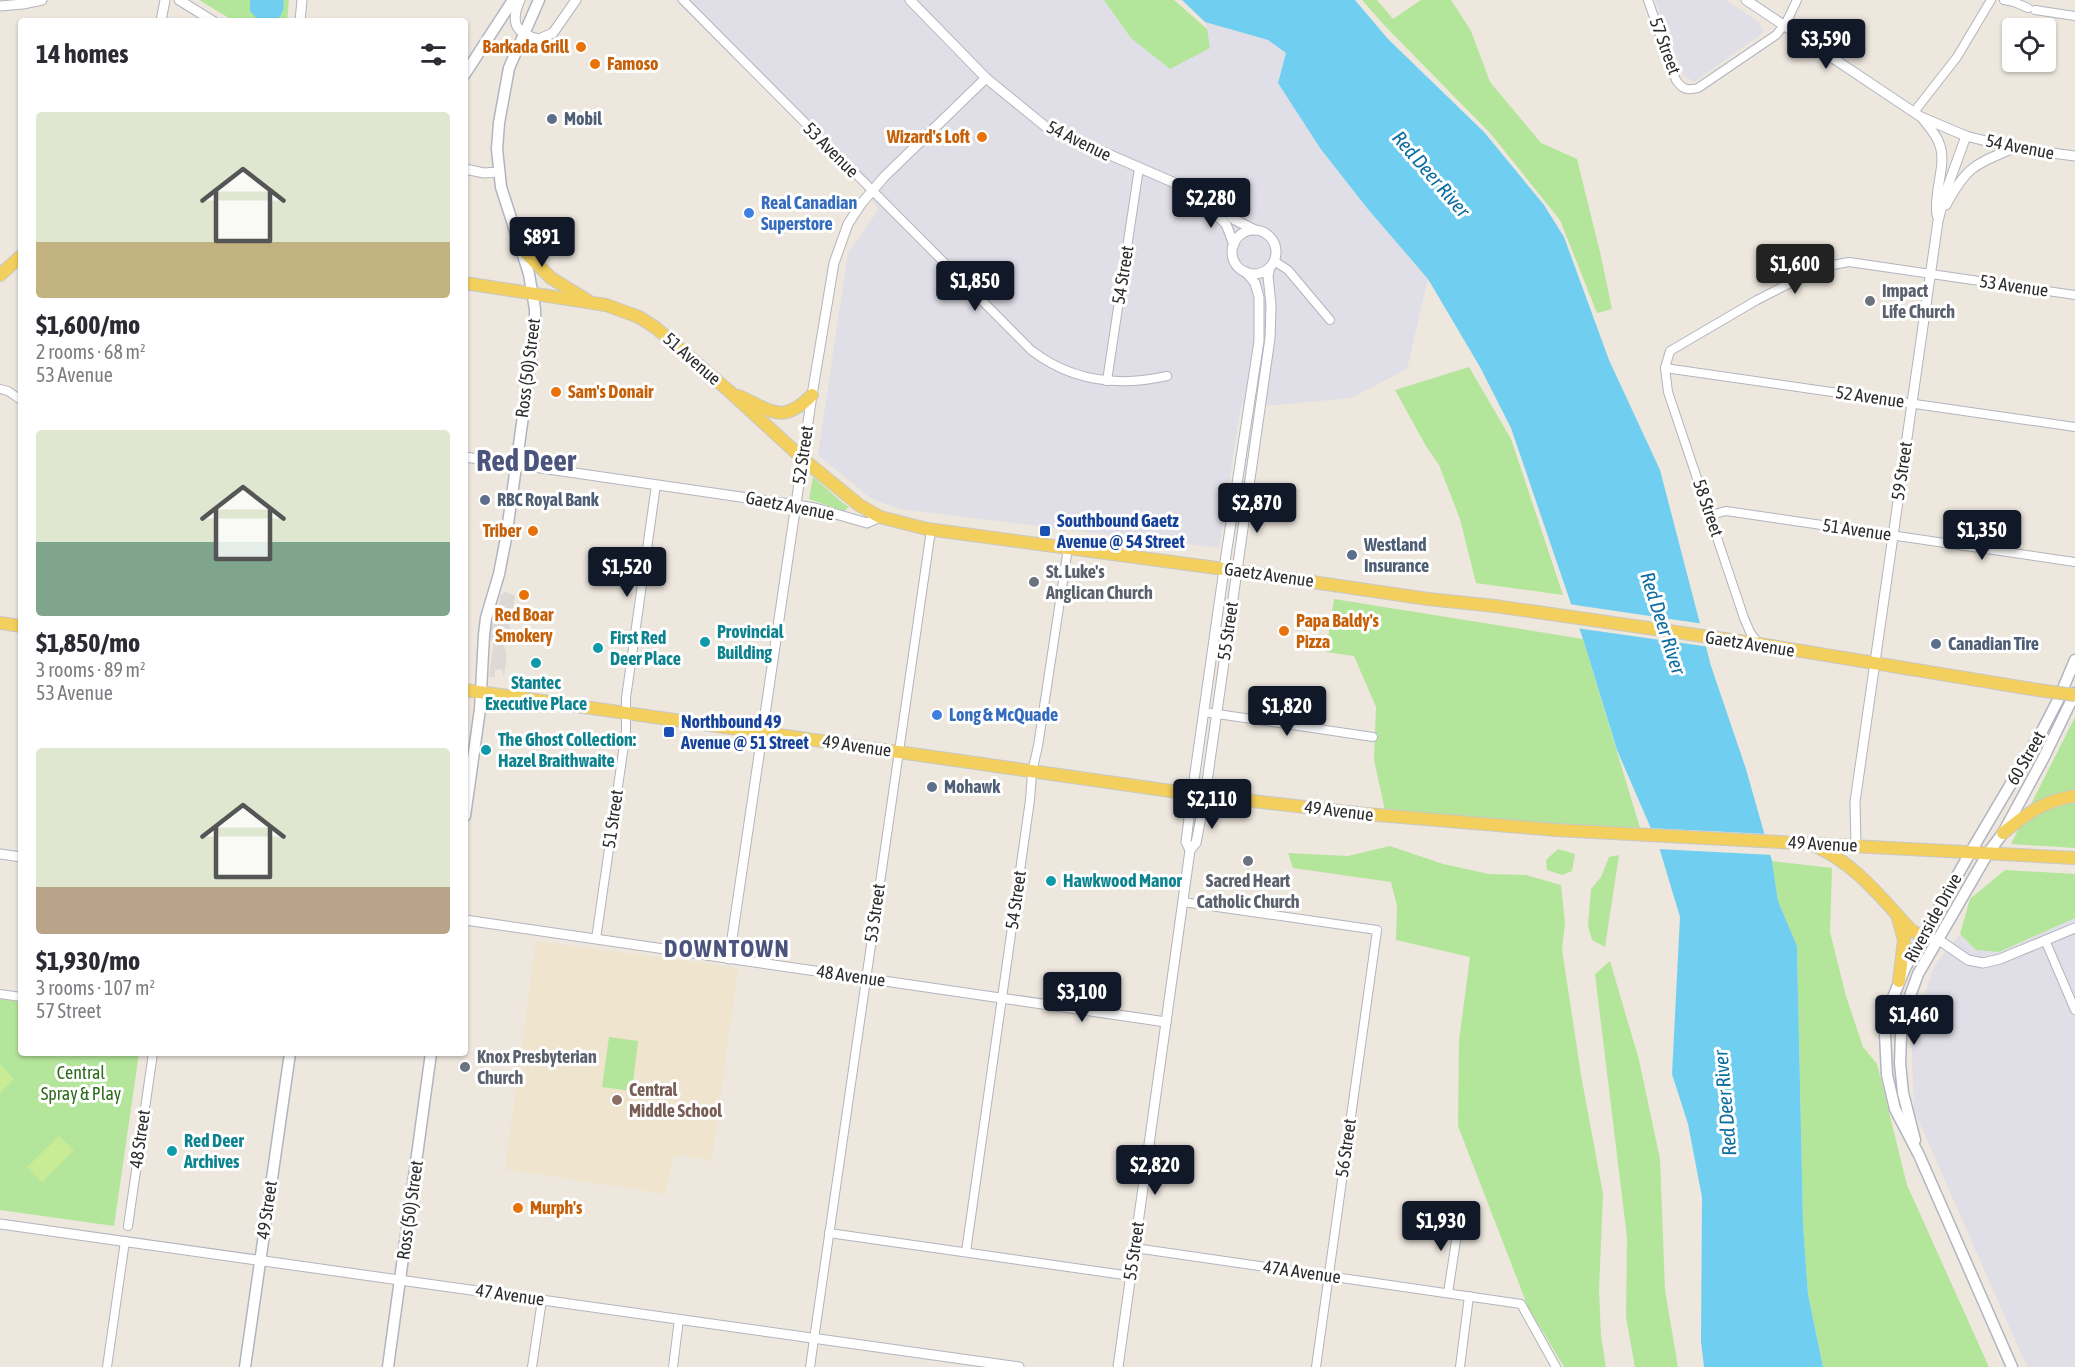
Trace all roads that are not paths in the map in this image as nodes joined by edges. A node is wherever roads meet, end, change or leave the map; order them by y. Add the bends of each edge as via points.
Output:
1 (42, 0) edge
2 (165, 0) edge
3 (179, 0) edge
4 (302, 0) edge
5 (513, 0) edge
6 (520, 0) edge
7 (539, 0) edge
8 (576, 0) edge
9 (682, 0) edge
10 (910, 0) edge
11 (1648, 0) edge
12 (1746, 0) edge
13 (1797, 0) edge
14 (1991, 0) edge
15 (2004, 0) edge
16 (0, 6) edge
17 (2075, 16) edge
18 (162, 18) edge
19 (208, 18) edge
20 (300, 18) edge
21 (1784, 26) junction
22 (523, 34) junction
23 (468, 69) edge
24 (986, 78) junction
25 (1917, 114) junction
26 (1966, 136) junction
27 (2014, 148) junction
28 (2075, 156) edge
29 (1139, 168) junction
30 (468, 169) edge
31 (499, 172) junction
32 (872, 191) junction
33 (1213, 206) junction
34 (1938, 221) junction
35 (1255, 230) junction
36 (1234, 245) junction
37 (521, 248) junction
38 (18, 259) edge
39 (1272, 264) junction
40 (1246, 272) junction
41 (1931, 274) junction
42 (0, 275) edge
43 (468, 283) edge
44 (534, 294) junction
45 (2075, 295) edge
46 (591, 302) junction
47 (1330, 320) dead end
48 (1665, 368) junction
49 (1167, 376) dead end
50 (1107, 381) junction
51 (0, 389) edge
52 (729, 391) junction
53 (812, 395) junction
54 (18, 398) edge
55 (1912, 403) junction
56 (2075, 427) edge
57 (468, 458) edge
58 (803, 459) junction
59 (516, 465) junction
60 (656, 484) junction
61 (796, 505) junction
62 (1711, 515) junction
63 (880, 518) junction
64 (931, 530) junction
65 (1893, 534) junction
66 (1068, 548) junction
67 (2075, 562) edge
68 (1224, 569) junction
69 (1238, 571) junction
70 (0, 623) edge
71 (18, 626) edge
72 (1759, 644) junction
73 (2075, 660) edge
74 (1875, 664) junction
75 (468, 691) edge
76 (481, 693) junction
77 (2075, 694) edge
78 (1204, 712) junction
79 (1217, 713) junction
80 (626, 714) junction
81 (761, 732) junction
82 (1373, 737) dead end
83 (899, 752) junction
84 (1032, 772) junction
85 (468, 793) edge
86 (1192, 794) junction
87 (1206, 796) junction
88 (2075, 796) edge
89 (2003, 833) junction
90 (1807, 843) junction
91 (1856, 845) junction
92 (1190, 850) junction
93 (1970, 853) junction
94 (1988, 853) junction
95 (0, 854) edge
96 (18, 857) edge
97 (2075, 858) edge
98 (1183, 902) junction
99 (1897, 914) junction
100 (468, 920) edge
101 (2075, 928) edge
102 (1922, 938) junction
103 (596, 939) junction
104 (1939, 940) junction
105 (2045, 940) junction
106 (729, 959) junction
107 (866, 978) junction
108 (1899, 981) junction
109 (0, 994) edge
110 (18, 997) edge
111 (1002, 999) junction
112 (2075, 1010) edge
113 (1166, 1022) junction
114 (153, 1056) edge
115 (290, 1056) edge
116 (431, 1056) edge
117 (1900, 1063) junction
118 (1886, 1065) junction
119 (1919, 1155) junction
120 (1459, 1221) dead end
121 (0, 1224) edge
122 (128, 1226) dead end
123 (829, 1233) junction
124 (125, 1241) junction
125 (1135, 1248) junction
126 (966, 1252) junction
127 (260, 1260) junction
128 (1328, 1275) junction
129 (1131, 1276) junction
130 (400, 1279) junction
131 (1448, 1293) junction
132 (1470, 1296) junction
133 (542, 1300) junction
134 (679, 1319) junction
135 (814, 1338) junction
136 (107, 1367) edge
137 (245, 1367) edge
138 (388, 1367) edge
139 (532, 1367) edge
140 (672, 1367) edge
141 (810, 1367) edge
142 (1019, 1367) edge
143 (1118, 1367) edge
144 (1316, 1367) edge
145 (1460, 1367) edge
146 (1556, 1367) edge
147 (2012, 1367) edge

1 - 16 street
2 - 18 street
3 - 19 street
4 - 20 street
5 - 23 main road
6 - 22 street via 514,19
7 - 22 main road, Ross (50) Street
8 - 22 street via 546,37
9 - 32 street, 53 Avenue
10 - 24 street, 54 Avenue
11 - 21 street, 57 Street via 1674,74 1685,89 1702,86 1773,38
12 - 21 street
13 - 21 street
14 - 25 street
15 - 17 street
21 - 25 street
22 - 31 main road, Ross (50) Street via 503,92 497,149
24 - 29 street, 54 Avenue via 1046,127
24 - 32 street, 52 Street
25 - 26 street, 54 Avenue
25 - 34 street via 1937,138 1941,150 1935,203
26 - 27 street, 54 Avenue
26 - 34 street, 59 Street
27 - 28 street, 54 Avenue
27 - 34 street via 1970,169
29 - 33 street, 54 Avenue
29 - 50 street, 54 Street
30 - 31 street
31 - 37 main road, Ross (50) Street
32 - 50 street, 53 Avenue via 1031,350 1065,371
32 - 53 street, 52 Street via 855,213 837,250
33 - 35 street, 54 Avenue via 1220,206 1235,220
33 - 36 street, 54 Avenue
34 - 41 street, 59 Street
35 - 36 street via 1242,234
35 - 39 street via 1273,241 1276,254
36 - 40 street via 1236,264
37 - 44 main road, Ross (50) Street
37 - 46 main road via 551,278
38 - 42 main road
39 - 40 street via 1259,273
39 - 47 street via 1288,270
39 - 69 street, 55 Street via 1268,276 1270,338
40 - 68 street, 55 Street via 1257,288 1260,326
41 - 45 street, 53 Avenue
41 - 48 street, 53 Avenue via 1849,262 1822,267 1677,345 1668,355
41 - 55 street, 59 Street
43 - 44 main road, 51 Avenue
44 - 46 main road, 51 Avenue
44 - 59 main road, Ross (50) Street via 535,330
46 - 52 main road, 51 Avenue via 616,308 652,325
48 - 55 street, 52 Avenue
48 - 62 street, 58 Street via 1668,392
49 - 50 street, 53 Avenue
51 - 54 street
52 - 53 main road via 783,413 796,410
52 - 58 main road, 51 Avenue
53 - 58 street, 52 Street
55 - 56 street, 52 Avenue
55 - 65 street, 59 Street
57 - 59 street, Gaetz Avenue
58 - 61 street, 52 Street
58 - 63 main road, 51 Avenue
59 - 60 street, Gaetz Avenue
59 - 76 main road, Ross (50) Street via 502,562 485,626
60 - 61 street, Gaetz Avenue
60 - 80 street, 51 Street
61 - 63 street, Gaetz Avenue via 867,523
61 - 81 street, 52 Street
62 - 65 street, 51 Avenue via 1726,511
62 - 72 street, 58 Street via 1744,618
63 - 64 main road, Gaetz Avenue
64 - 66 main road, Gaetz Avenue
64 - 83 street, 53 Street
65 - 67 street, 51 Avenue
65 - 74 street, 59 Street
66 - 68 main road, Gaetz Avenue
66 - 84 street, 54 Street
68 - 69 main road, Gaetz Avenue
68 - 78 street, 55 Street
69 - 72 main road, Gaetz Avenue
69 - 79 street, 55 Street
70 - 71 main road
72 - 74 main road, Gaetz Avenue
73 - 93 main road, 60 Street via 2046,723
74 - 77 main road, Gaetz Avenue, bridge
74 - 91 street, 59 Street via 1855,801
75 - 76 main road, 49 Avenue
76 - 80 main road, 49 Avenue
76 - 85 main road, Ross (50) Street
77 - 89 main road, 60 Street
78 - 79 street
78 - 86 street, 55 Street
79 - 82 street
79 - 87 street, 55 Street
80 - 81 main road, 49 Avenue
80 - 103 street, 51 Street
81 - 83 main road, 49 Avenue
81 - 106 street, 52 Street
83 - 84 main road, 49 Avenue
83 - 107 street, 53 Street
84 - 86 main road, 49 Avenue
84 - 111 street, 54 Street
86 - 87 main road, 49 Avenue
86 - 92 street, 55 Street via 1186,842
87 - 90 main road, 49 Avenue via 1418,820
87 - 92 street, 55 Street via 1196,843
88 - 89 main road via 2055,799
89 - 94 main road, 60 Street
90 - 91 main road, 49 Avenue
90 - 99 main road via 1850,866
91 - 93 main road, 49 Avenue
92 - 98 street, 55 Street
93 - 94 main road, 49 Avenue
93 - 102 main road, Riverside Drive
94 - 97 main road, 49 Avenue
94 - 104 main road, Riverside Drive
95 - 96 street
98 - 113 street, 55 Street
98 - 128 street, 56 Street via 1377,930
99 - 102 main road
99 - 108 main road via 1904,940
100 - 103 street, 48 Avenue
101 - 105 street
102 - 104 street
102 - 108 main road, Riverside Drive
103 - 106 street, 48 Avenue
104 - 105 street via 1968,960 1983,963
104 - 117 main road, Riverside Drive via 1918,974 1906,1007
105 - 112 street
106 - 107 street, 48 Avenue
107 - 111 street, 48 Avenue
107 - 123 street, 53 Street
108 - 118 main road, Riverside Drive via 1885,1034
109 - 110 street
111 - 113 street, 48 Avenue
111 - 126 street, 54 Street
113 - 125 street, 55 Street
114 - 122 street, 48 Street
115 - 127 main road, 49 Street
116 - 130 main road, Ross (50) Street
117 - 118 main road
117 - 119 main road, Riverside Drive via 1903,1093
118 - 119 main road, Riverside Drive via 1895,1109
119 - 147 main road, Riverside Drive
120 - 131 street
121 - 124 street, 47 Avenue
123 - 126 street
123 - 135 street, 53 Street
124 - 127 street, 47 Avenue
124 - 136 street
125 - 128 street, 47A Avenue
125 - 129 street, 55 Street
126 - 129 street
127 - 130 street, 47 Avenue
127 - 137 main road, 49 Street
128 - 131 street, 47A Avenue
128 - 144 street, 56 Street
129 - 143 street, 55 Street
130 - 133 street, 47 Avenue
130 - 138 main road, Ross (50) Street
131 - 132 street, 47A Avenue
132 - 145 street
132 - 146 street via 1521,1304
133 - 134 street, 47 Avenue
133 - 139 street
134 - 135 street, 47 Avenue
134 - 140 street
135 - 141 street, 53 Street
135 - 142 street, 47 Avenue

